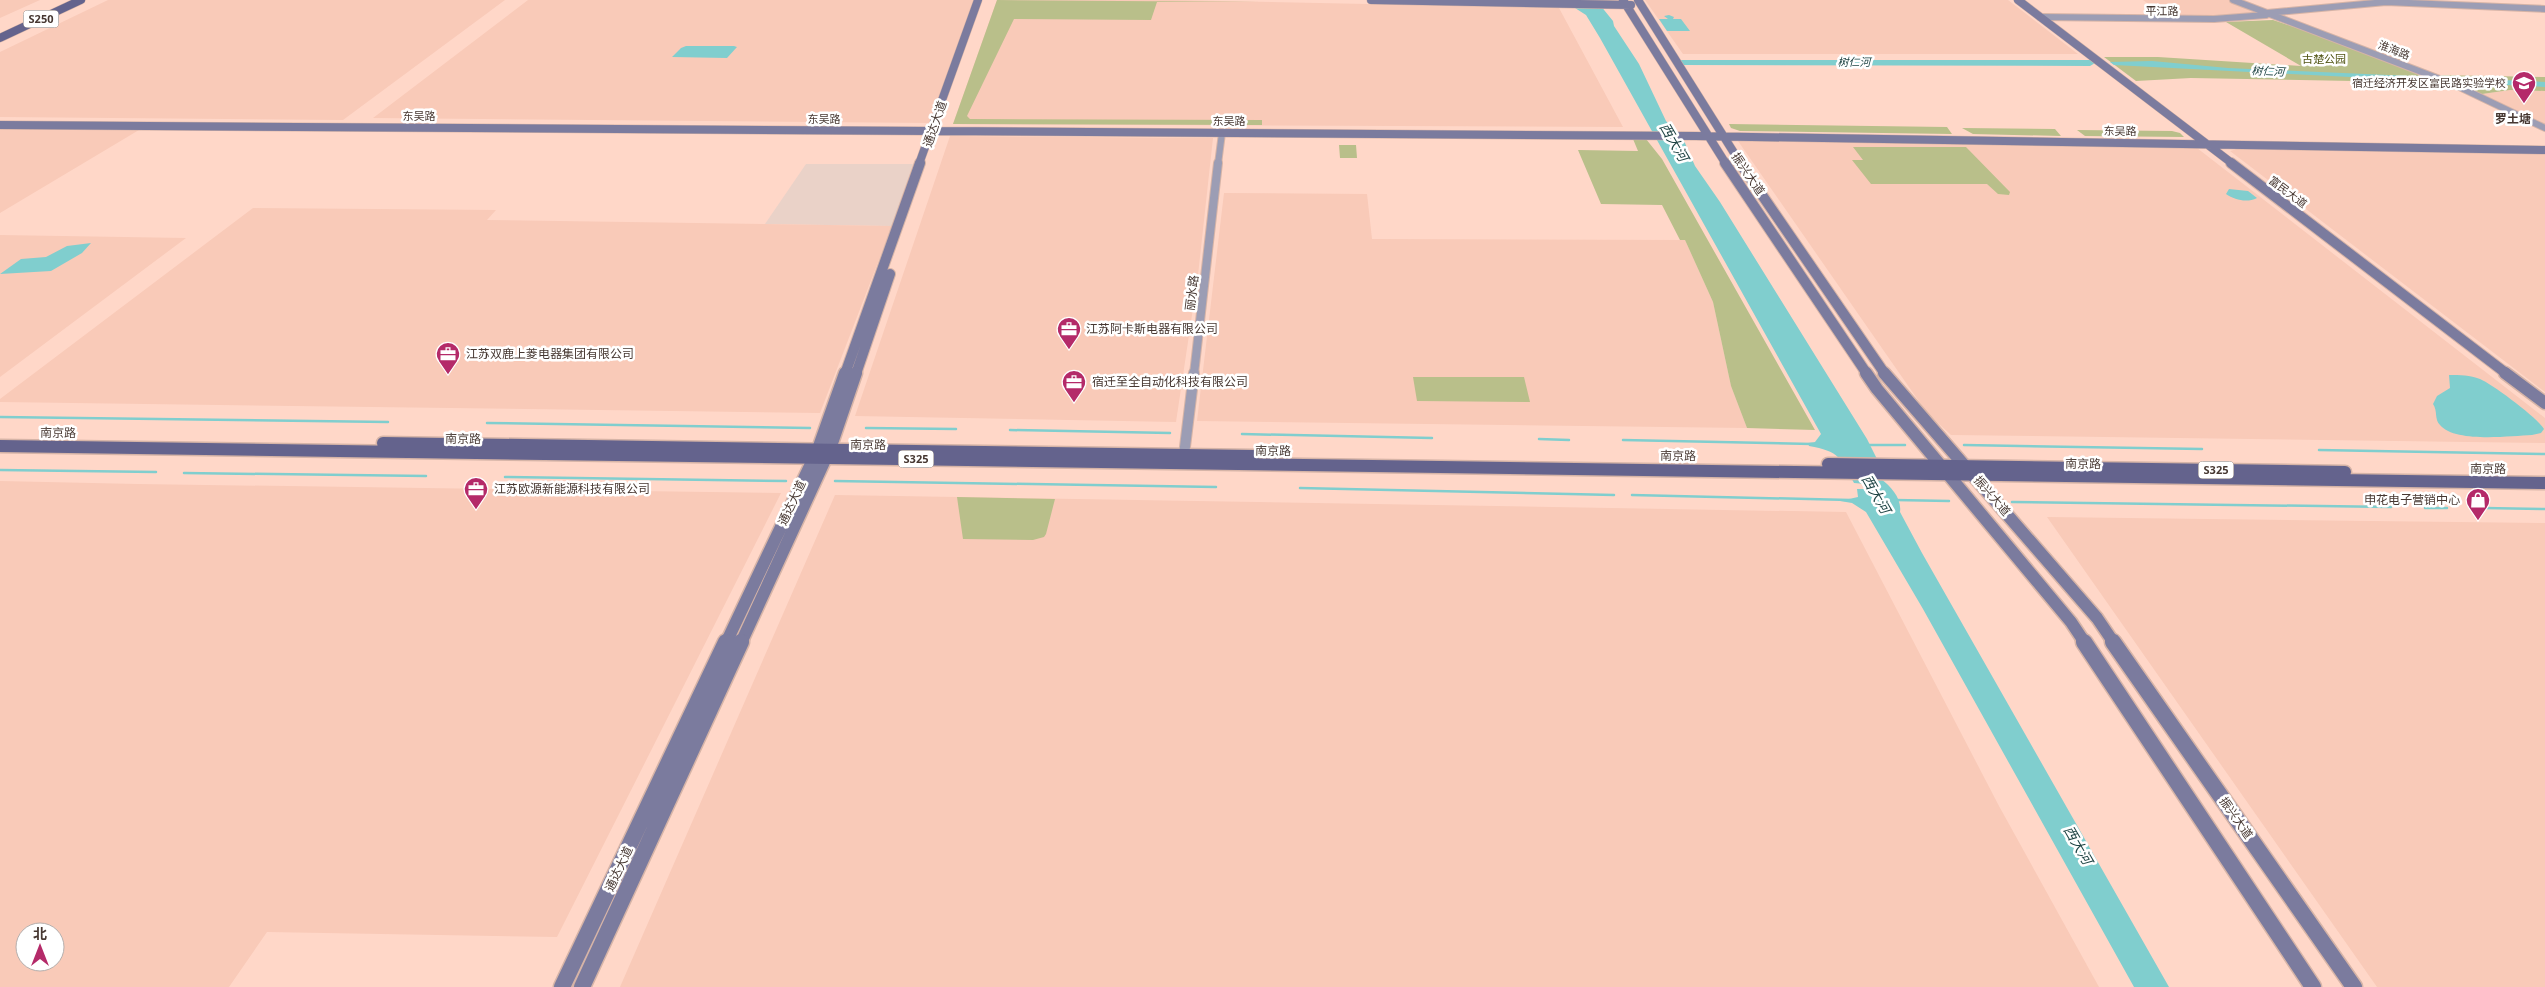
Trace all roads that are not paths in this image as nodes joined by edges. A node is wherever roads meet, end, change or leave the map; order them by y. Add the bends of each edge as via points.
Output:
1 (74, 0) edge
2 (81, 0) edge
3 (978, 0) edge
4 (986, 0) edge
5 (1371, 0) edge
6 (2018, 0) edge
7 (2233, 0) edge
8 (1632, 2) edge
9 (2545, 9) edge
10 (2266, 14) junction
11 (2040, 17) junction
12 (2274, 17) junction
13 (2049, 24) junction
14 (0, 36) edge
15 (0, 125) edge
16 (2545, 128) edge
17 (936, 131) junction
18 (1222, 133) junction
19 (1701, 136) junction
20 (1722, 136) junction
21 (2205, 143) junction
22 (2545, 150) edge
23 (2545, 403) edge
24 (0, 437) edge
25 (0, 446) edge
26 (822, 453) junction
27 (1184, 455) junction
28 (1941, 465) junction
29 (1965, 466) junction
30 (1829, 468) junction
31 (1891, 469) junction
32 (2545, 475) edge
33 (1950, 476) junction
34 (1975, 476) junction
35 (2545, 483) edge
36 (562, 987) edge
37 (582, 987) edge
38 (2313, 987) edge
39 (2354, 987) edge

1 - 14 main road, S250
2 - 14 main road, S250
3 - 17 main road, 通达大道
4 - 17 main road, 通达大道
5 - 8 main road
6 - 11 main road, 富民大道
7 - 10 street, 淮海路
8 - 19 main road, 振兴大道
8 - 20 main road, 振兴大道
9 - 10 street, 平江路 via 2386,2
10 - 11 street, 平江路 via 2214,18
10 - 12 street, 淮海路
11 - 13 main road, 富民大道
12 - 13 street, 平江路
12 - 16 street, 淮海路 via 2453,84
13 - 21 main road, 富民大道
15 - 17 main road, 东吴路
17 - 18 main road, 东吴路
17 - 26 main road, 通达大道
18 - 19 main road, 东吴路
18 - 27 street, 丽水路
19 - 20 main road, 东吴路
19 - 28 main road, 振兴大道 via 1850,352
20 - 21 main road, 东吴路
20 - 29 main road, 振兴大道 via 1881,369
21 - 22 main road, 东吴路
21 - 23 main road, 富民大道
24 - 26 main road, 南京路 / S325
25 - 26 main road, 南京路 / S325
26 - 27 main road, 南京路 / S325
26 - 30 main road, 南京路 / S325
26 - 36 main road, 通达大道
26 - 37 main road, 通达大道
27 - 30 main road, 南京路 / S325
28 - 29 main road, 南京路 / S325
28 - 31 main road, 南京路 / S325
28 - 33 main road, 振兴大道
29 - 32 main road, 南京路 / S325
29 - 34 main road, 振兴大道
30 - 31 main road, 南京路 / S325
31 - 33 main road, 南京路 / S325
33 - 34 main road, 南京路 / S325
33 - 38 main road, 振兴大道 via 2071,622
34 - 35 main road, 南京路 / S325
34 - 39 main road, 振兴大道 via 2097,618

